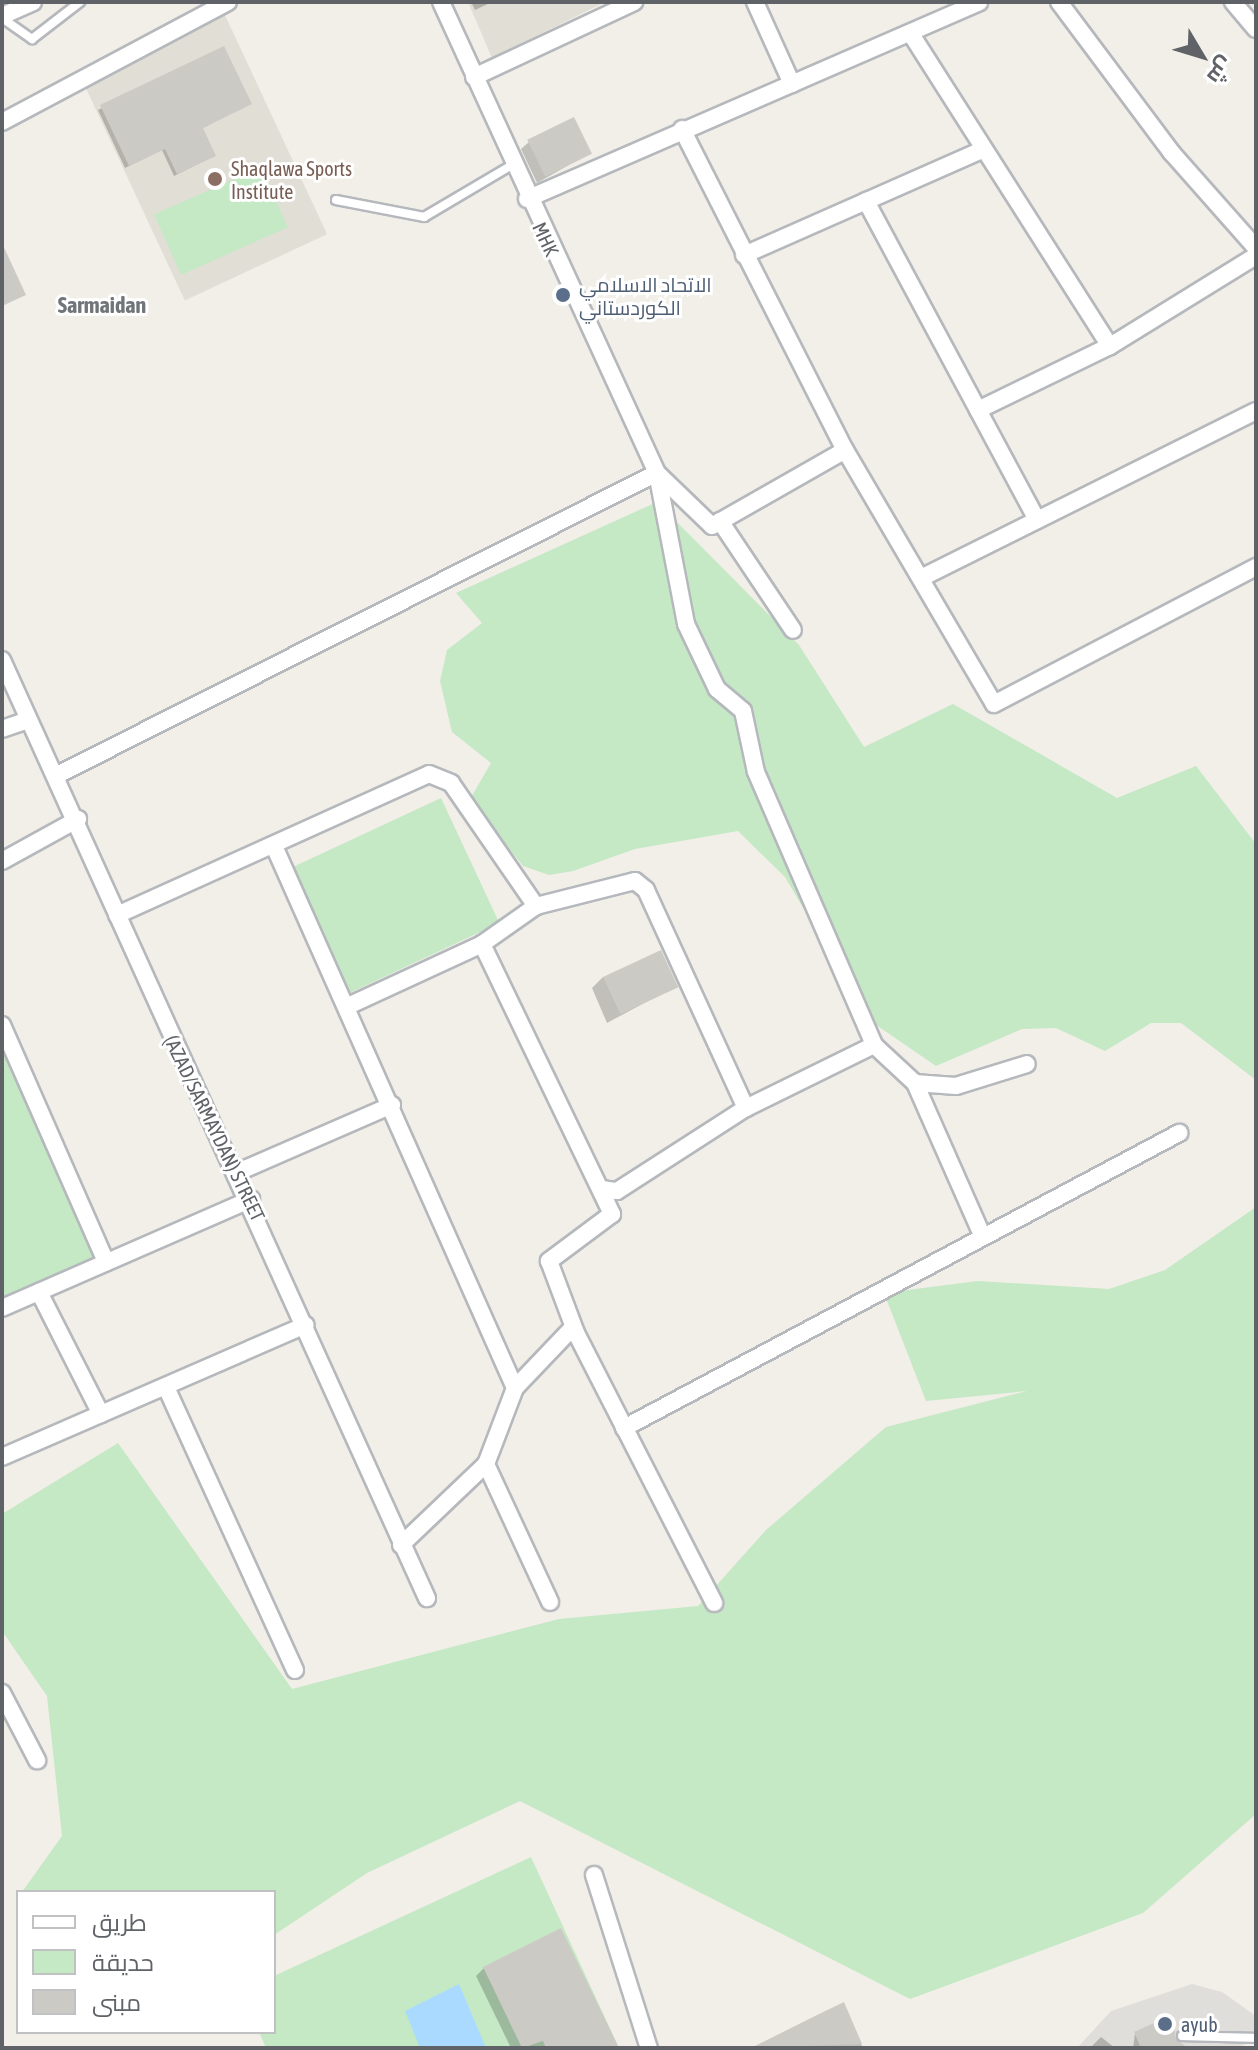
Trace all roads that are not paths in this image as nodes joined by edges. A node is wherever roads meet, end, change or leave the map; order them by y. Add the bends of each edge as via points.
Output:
1 (33, 2) edge
2 (80, 2) edge
3 (228, 2) edge
4 (441, 2) edge
5 (755, 2) edge
6 (979, 2) edge
7 (1059, 2) edge
8 (1233, 2) edge
9 (625, 4) edge
10 (2, 17) edge
11 (1256, 29) edge
12 (911, 34) junction
13 (474, 77) junction
14 (792, 84) junction
15 (2, 122) edge
16 (682, 129) junction
17 (984, 149) junction
18 (512, 165) junction
19 (527, 199) junction
20 (336, 200) dead end
21 (866, 201) junction
22 (1256, 248) edge
23 (744, 255) junction
24 (1256, 256) edge
25 (1110, 346) junction
26 (978, 410) junction
27 (1256, 411) edge
28 (845, 450) junction
29 (657, 473) junction
30 (1037, 520) junction
31 (720, 521) junction
32 (1256, 567) edge
33 (923, 577) junction
34 (793, 630) dead end
35 (2, 660) edge
36 (28, 720) junction
37 (2, 729) edge
38 (59, 774) junction
39 (78, 819) junction
40 (274, 846) junction
41 (2, 861) edge
42 (536, 906) junction
43 (117, 915) junction
44 (482, 944) junction
45 (348, 1006) junction
46 (3, 1028) edge
47 (874, 1045) junction
48 (1027, 1064) dead end
49 (915, 1083) junction
50 (392, 1105) junction
51 (746, 1108) junction
52 (1179, 1133) dead end
53 (238, 1172) junction
54 (602, 1189) junction
55 (251, 1199) junction
56 (983, 1237) junction
57 (106, 1262) junction
58 (39, 1292) junction
59 (2, 1308) edge
60 (306, 1325) junction
61 (576, 1333) junction
62 (166, 1387) junction
63 (515, 1388) junction
64 (101, 1414) junction
65 (624, 1428) junction
66 (2, 1457) edge
67 (486, 1464) junction
68 (401, 1545) junction
69 (427, 1598) dead end
70 (550, 1602) dead end
71 (714, 1603) dead end
72 (295, 1670) dead end
73 (2, 1693) edge
74 (37, 1760) dead end
75 (594, 1875) dead end
76 (1182, 2036) dead end
77 (1256, 2038) edge
78 (649, 2048) edge

1 - 10 street
2 - 10 lane via 32,39
3 - 15 street
4 - 13 street, MHK
5 - 14 street
6 - 12 street
7 - 22 street via 1172,153
8 - 11 street
9 - 13 street
12 - 14 street
12 - 17 street
13 - 18 street, MHK
14 - 16 street
16 - 19 street
16 - 23 street
17 - 21 street
17 - 25 street
18 - 19 street, MHK
18 - 20 lane via 424,217
19 - 29 street, MHK
21 - 23 street
21 - 26 street
23 - 28 street
24 - 25 street
25 - 26 street
26 - 30 street
27 - 30 street
28 - 31 street
28 - 33 street
29 - 31 street via 712,526
29 - 38 street
29 - 47 street via 686,624 717,689 743,711 756,772
30 - 33 street
31 - 34 street
32 - 33 street via 994,704
35 - 36 street, (AZAD/SARMAYDAN) STREET
36 - 37 street
36 - 38 street, (AZAD/SARMAYDAN) STREET
38 - 39 street, (AZAD/SARMAYDAN) STREET
39 - 41 street
39 - 43 street, (AZAD/SARMAYDAN) STREET
40 - 42 street via 429,774 451,783
40 - 43 street
40 - 45 street
42 - 44 street
42 - 51 street via 617,882 646,890
43 - 53 street, (AZAD/SARMAYDAN) STREET via 187,1076
44 - 45 street
44 - 54 street
45 - 50 street
46 - 57 street
47 - 49 street
47 - 51 street
48 - 49 street via 956,1086
49 - 56 street
50 - 53 street
50 - 63 street
51 - 54 street via 617,1191
52 - 56 street
53 - 55 street, (AZAD/SARMAYDAN) STREET
54 - 61 street via 610,1221 549,1261
55 - 57 street
55 - 60 street, (AZAD/SARMAYDAN) STREET
56 - 65 street
57 - 58 street
58 - 59 street
58 - 64 street
60 - 62 street
60 - 68 street, (AZAD/SARMAYDAN) STREET
61 - 63 street via 573,1327
61 - 65 street
62 - 64 street
62 - 72 street
63 - 67 street
64 - 66 street
65 - 71 street
67 - 68 street
67 - 70 street
68 - 69 street, (AZAD/SARMAYDAN) STREET
73 - 74 street
75 - 78 street
76 - 77 lane

